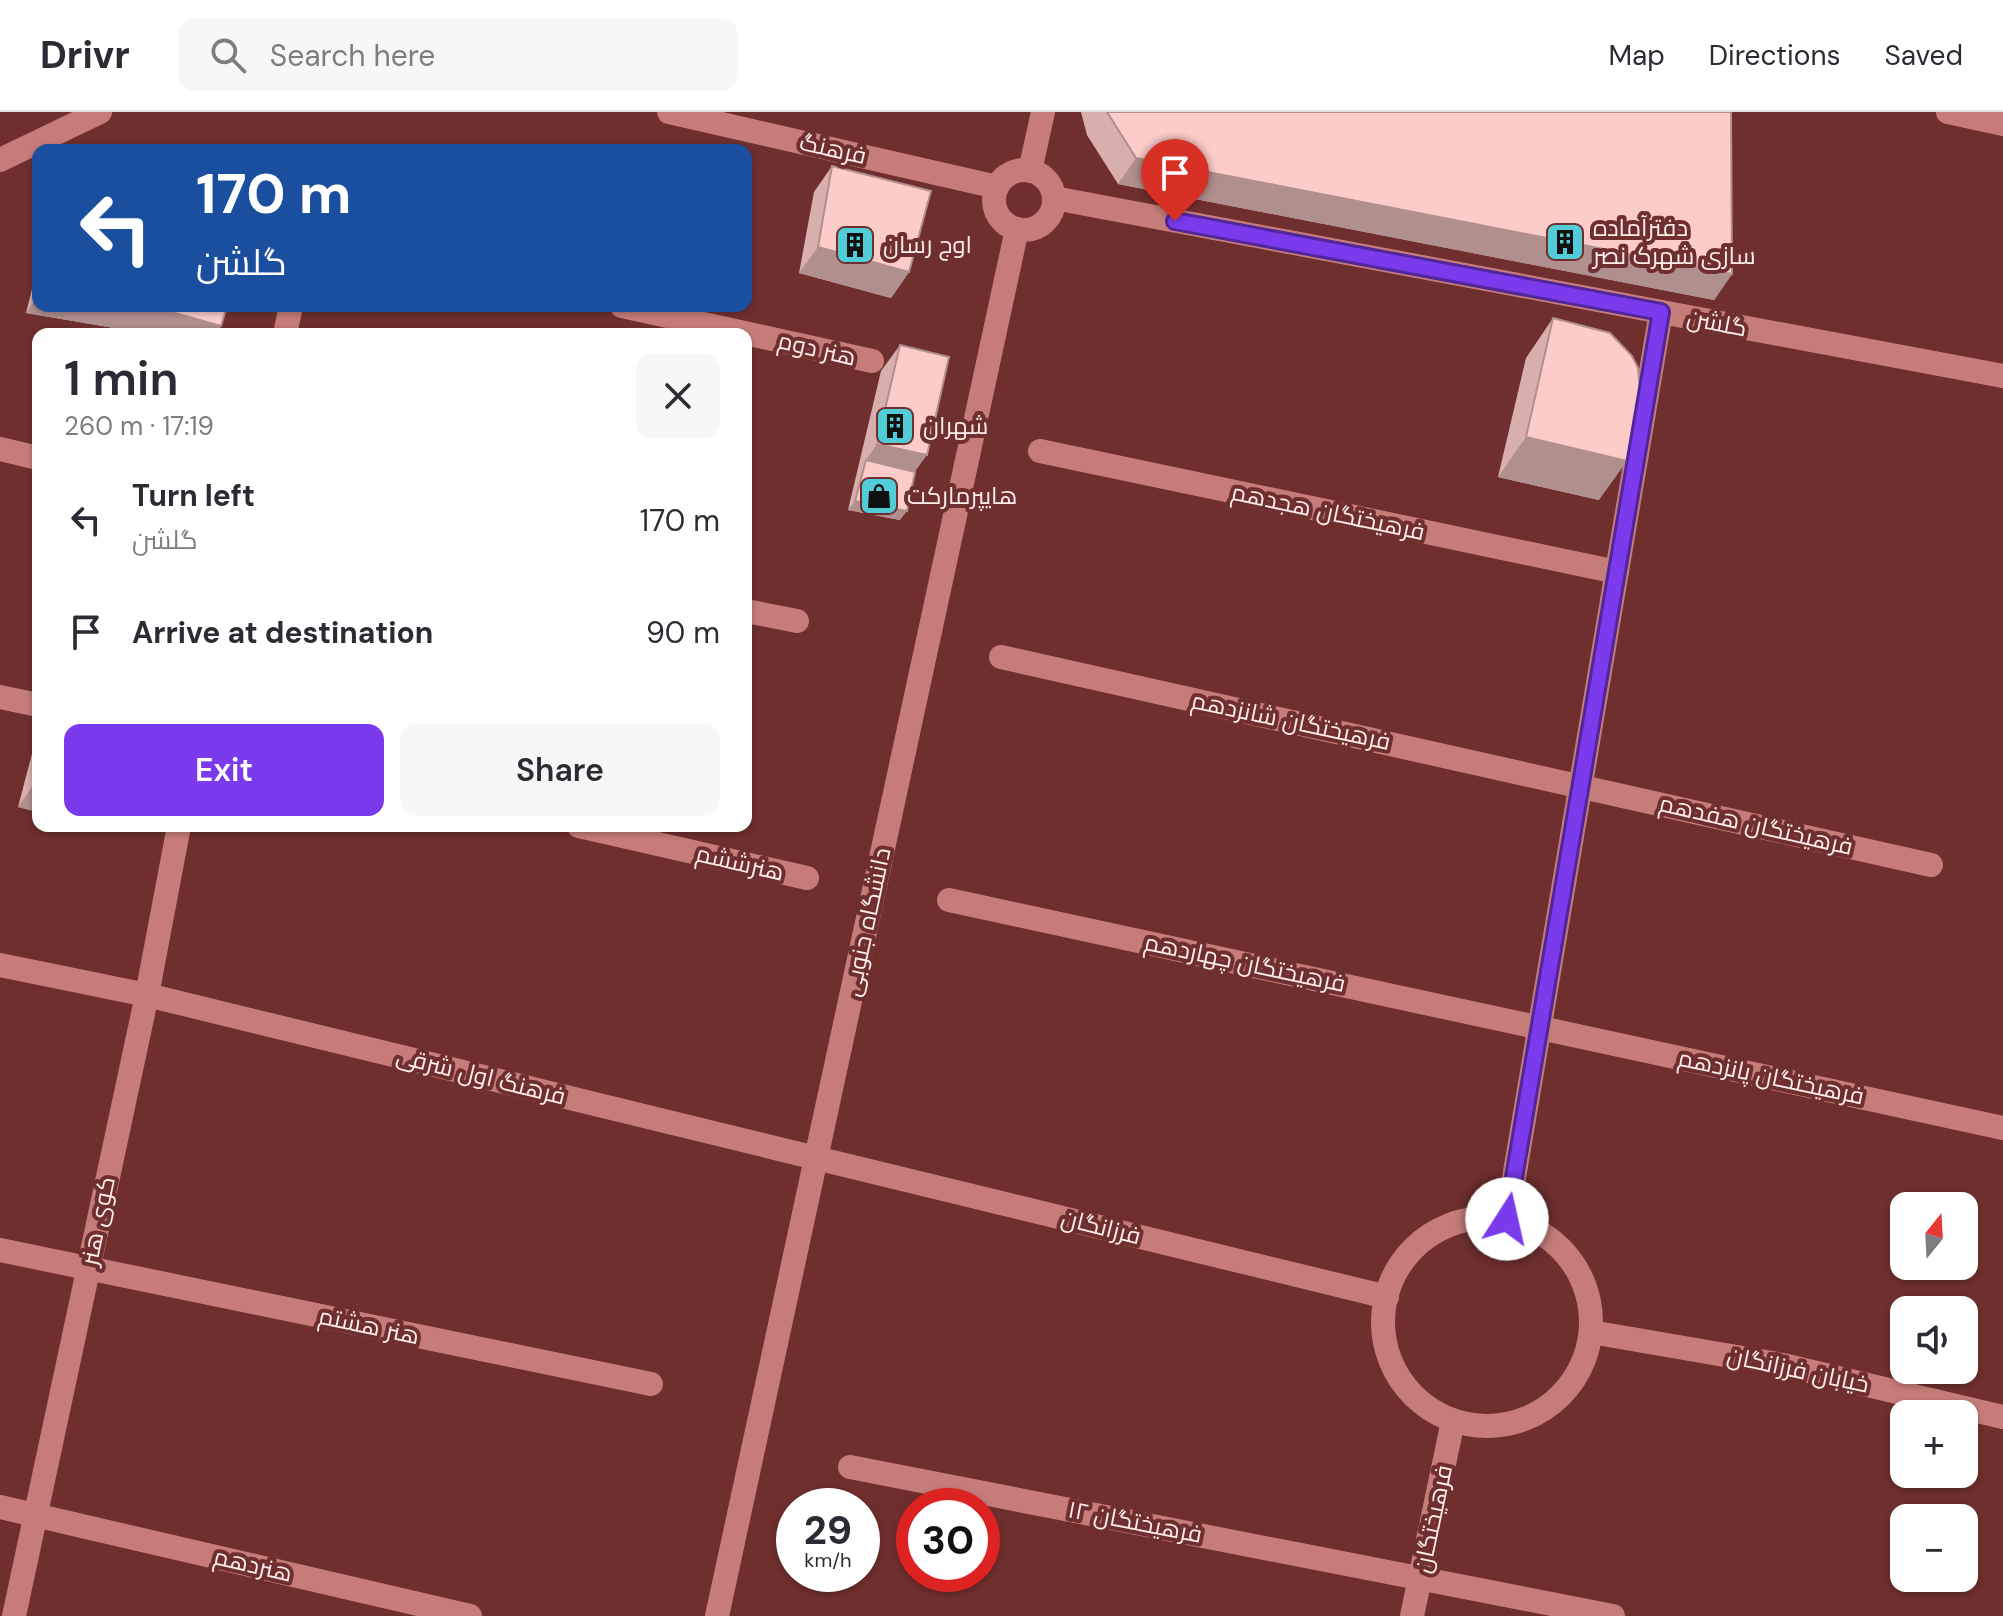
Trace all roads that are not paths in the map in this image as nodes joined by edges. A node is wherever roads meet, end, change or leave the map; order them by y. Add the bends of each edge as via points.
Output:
1 (100, 112) edge
2 (669, 112) edge
3 (1043, 112) edge
4 (1948, 112) edge
5 (2003, 124) edge
6 (33, 144) edge
7 (32, 145) edge
8 (0, 160) edge
9 (1030, 171) junction
10 (997, 187) junction
11 (1054, 198) junction
12 (1017, 229) junction
13 (649, 312) edge
14 (1661, 312) junction
15 (722, 328) edge
16 (752, 335) edge
17 (872, 361) dead end
18 (2003, 376) edge
19 (0, 449) edge
20 (1040, 451) dead end
21 (32, 457) edge
22 (1617, 572) junction
23 (752, 612) edge
24 (797, 621) dead end
25 (1001, 657) dead end
26 (0, 697) edge
27 (32, 704) edge
28 (1581, 785) junction
29 (178, 832) edge
30 (605, 832) edge
31 (1931, 865) dead end
32 (807, 878) dead end
33 (949, 900) dead end
34 (0, 965) edge
35 (147, 995) junction
36 (1540, 1027) junction
37 (2003, 1128) edge
38 (814, 1156) junction
39 (1507, 1219) junction
40 (0, 1250) edge
41 (87, 1268) junction
42 (1387, 1297) junction
43 (1591, 1332) junction
44 (651, 1384) dead end
45 (2003, 1417) edge
46 (1453, 1421) junction
47 (850, 1467) dead end
48 (0, 1507) edge
49 (36, 1515) junction
50 (1420, 1578) junction
51 (14, 1616) edge
52 (470, 1616) edge
53 (717, 1616) edge
54 (1412, 1616) edge
55 (1613, 1616) edge

1 - 6 street
2 - 10 street, فرهنگ
3 - 9 street
4 - 5 street
7 - 8 street
9 - 10 street via 1011,173
9 - 11 street via 1047,180
10 - 12 street via 997,213
11 - 12 street via 1048,219 1028,230
11 - 14 street, گلشن
12 - 38 street, دانشگاه جنوبی
13 - 15 street, هنر دوم
14 - 18 street, گلشن
14 - 22 street
16 - 17 street, هنر دوم
19 - 21 street
20 - 22 street, فرهیختگان هجدهم
22 - 28 street
23 - 24 street
25 - 28 street, فرهیختگان شانزدهم
26 - 27 street
28 - 31 street, فرهیختگان هفدهم
28 - 36 street
29 - 35 street, کوی هنر
30 - 32 street, هنرششم
33 - 36 street, فرهیختگان چهاردهم
34 - 35 street, فرهنگ اول شرقی
35 - 38 street, فرهنگ اول شرقی
35 - 41 street, کوی هنر
36 - 37 street, فرهیختگان پانزدهم
36 - 39 street
38 - 42 street, فرزانگان
38 - 53 street, دانشگاه جنوبی
39 - 42 street via 1472,1219 1439,1229 1411,1250
39 - 43 street via 1540,1232 1567,1254 1585,1284
40 - 41 street, هنر هشتم
41 - 44 street, هنر هشتم
41 - 49 street, کوی هنر
42 - 46 street via 1385,1348 1399,1379 1423,1405
43 - 45 street, خیابان فرزانگان via 1783,1365
43 - 46 street via 1589,1351 1574,1381 1551,1406 1520,1422 1487,1427
46 - 50 street, فرهیختگان
47 - 50 street, فرهیختگان ۱۲
48 - 49 street, هنردهم
49 - 51 street, کوی هنر
49 - 52 street, هنردهم
50 - 54 street, فرهیختگان
50 - 55 street, فرهیختگان ۱۲

